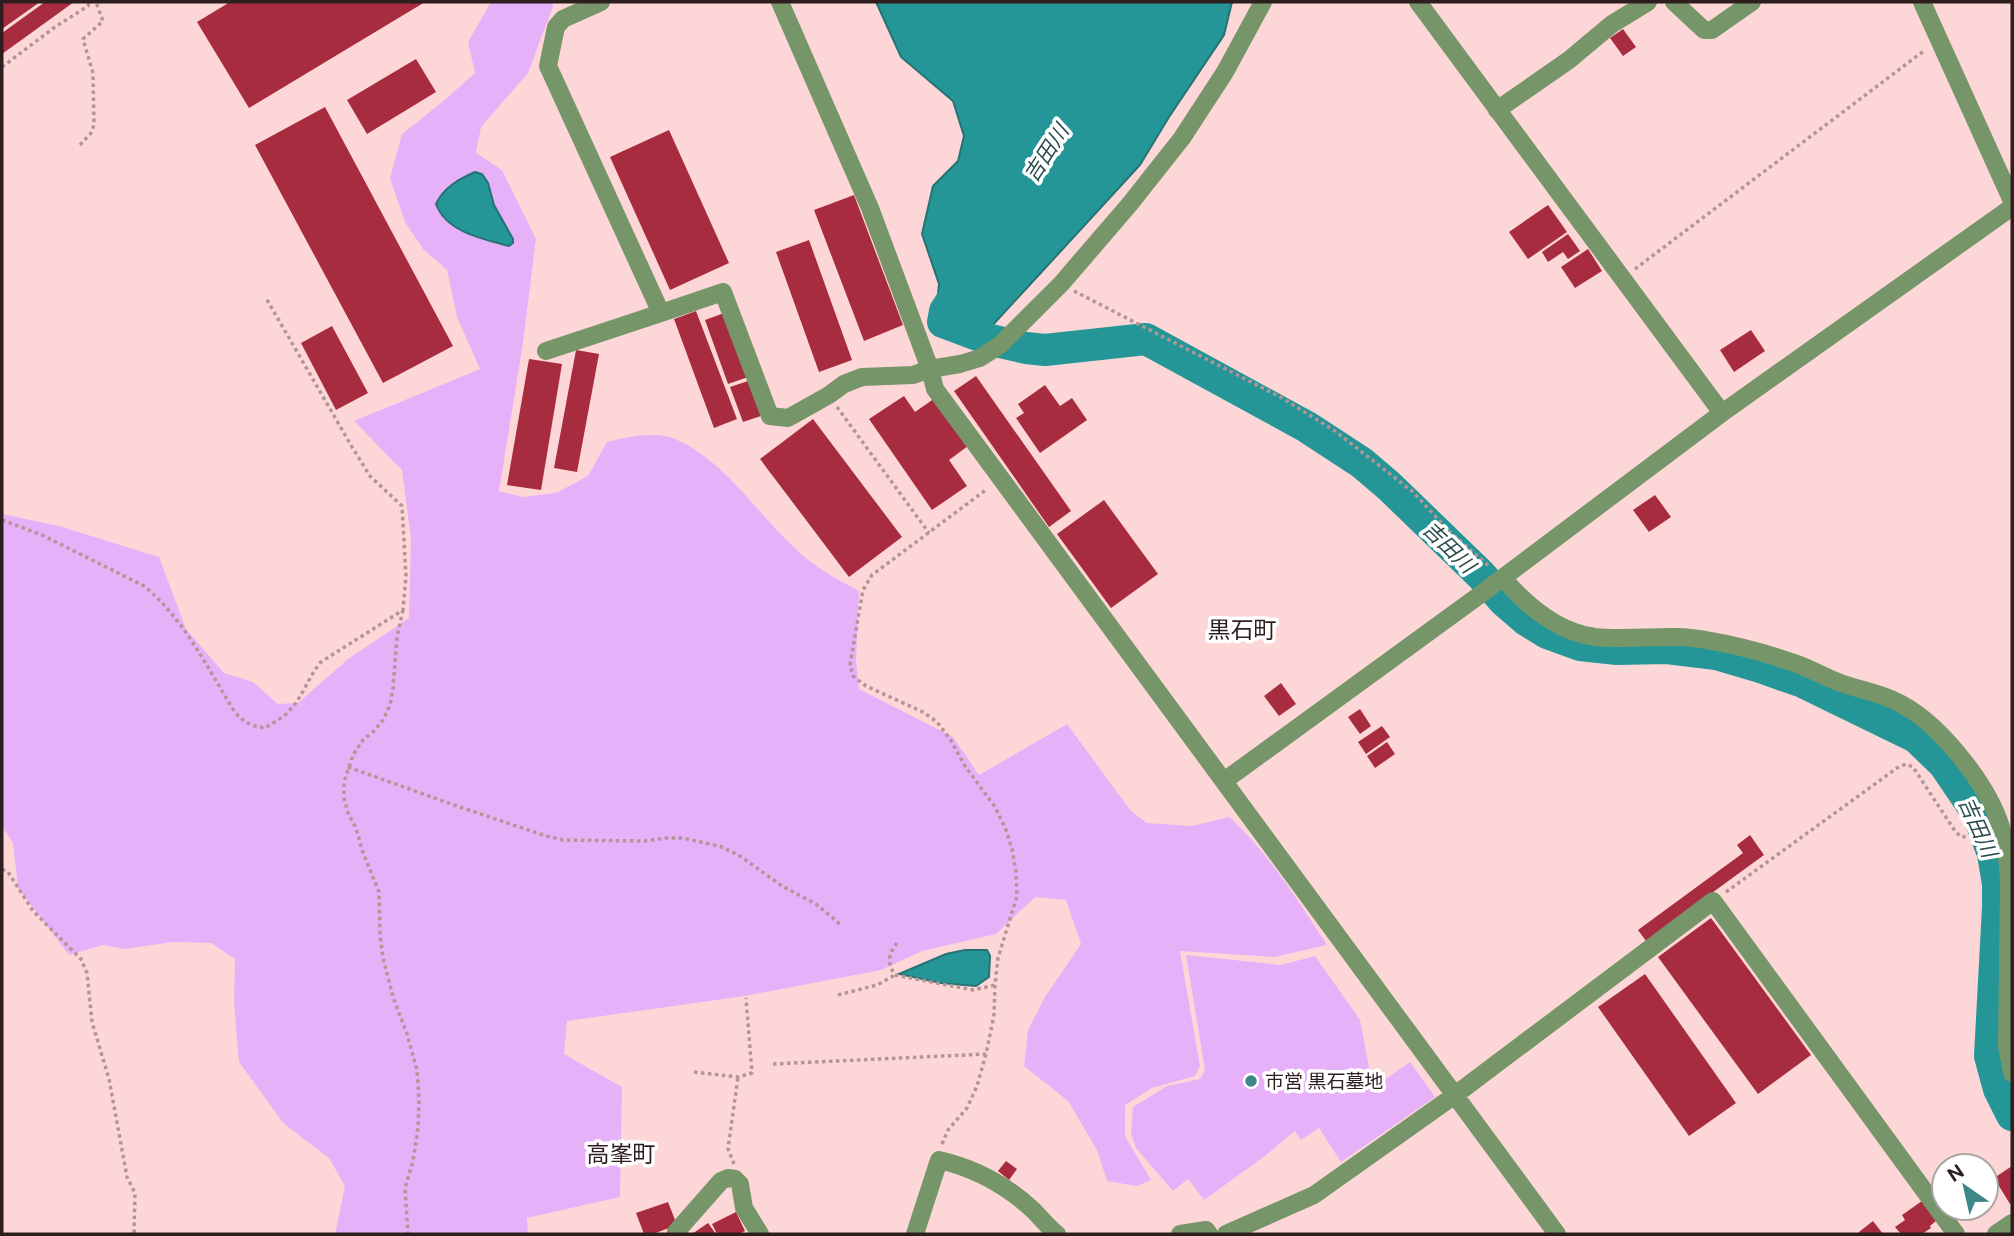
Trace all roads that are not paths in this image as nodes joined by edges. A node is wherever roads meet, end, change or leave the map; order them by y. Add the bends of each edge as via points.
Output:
1 (601, 2) edge
2 (780, 2) edge
3 (1262, 2) edge
4 (1418, 2) edge
5 (1648, 2) edge
6 (1674, 2) edge
7 (1752, 2) edge
8 (1922, 2) edge
9 (1497, 110) junction
10 (2012, 201) edge
11 (2012, 207) edge
12 (661, 313) junction
13 (546, 351) dead end
14 (930, 369) junction
15 (1722, 413) junction
16 (1502, 578) junction
17 (1224, 781) junction
18 (2012, 1073) edge
19 (1455, 1095) junction
20 (2012, 1223) edge
21 (677, 1234) edge
22 (760, 1234) edge
23 (915, 1234) edge
24 (1056, 1234) edge
25 (1180, 1234) edge
26 (1209, 1234) edge
27 (1226, 1234) edge
28 (1557, 1234) edge
29 (1956, 1234) edge
30 (1996, 1234) edge

1 - 12 street via 563,19 556,27 548,66
2 - 14 street via 870,208
3 - 14 street via 1225,72 1182,138 1061,284 1000,345 980,358
4 - 9 street
5 - 9 street
6 - 7 street via 1704,30 1712,30
8 - 10 street
9 - 15 street
11 - 15 street
12 - 13 street
12 - 14 street via 723,292 769,416 788,418 862,377 913,376
14 - 17 street via 935,389
15 - 16 street
16 - 17 street
16 - 18 street via 1535,610 1573,631 1594,636 1681,636 1792,662 1893,700 1949,742 1990,801 2007,854 2007,1046
17 - 19 street
19 - 27 street via 1314,1195
19 - 28 street
19 - 29 street via 1713,901
20 - 30 street
21 - 22 street via 721,1181 729,1178 740,1184 744,1208
23 - 24 street via 939,1160 1001,1186
25 - 26 street via 1206,1230

